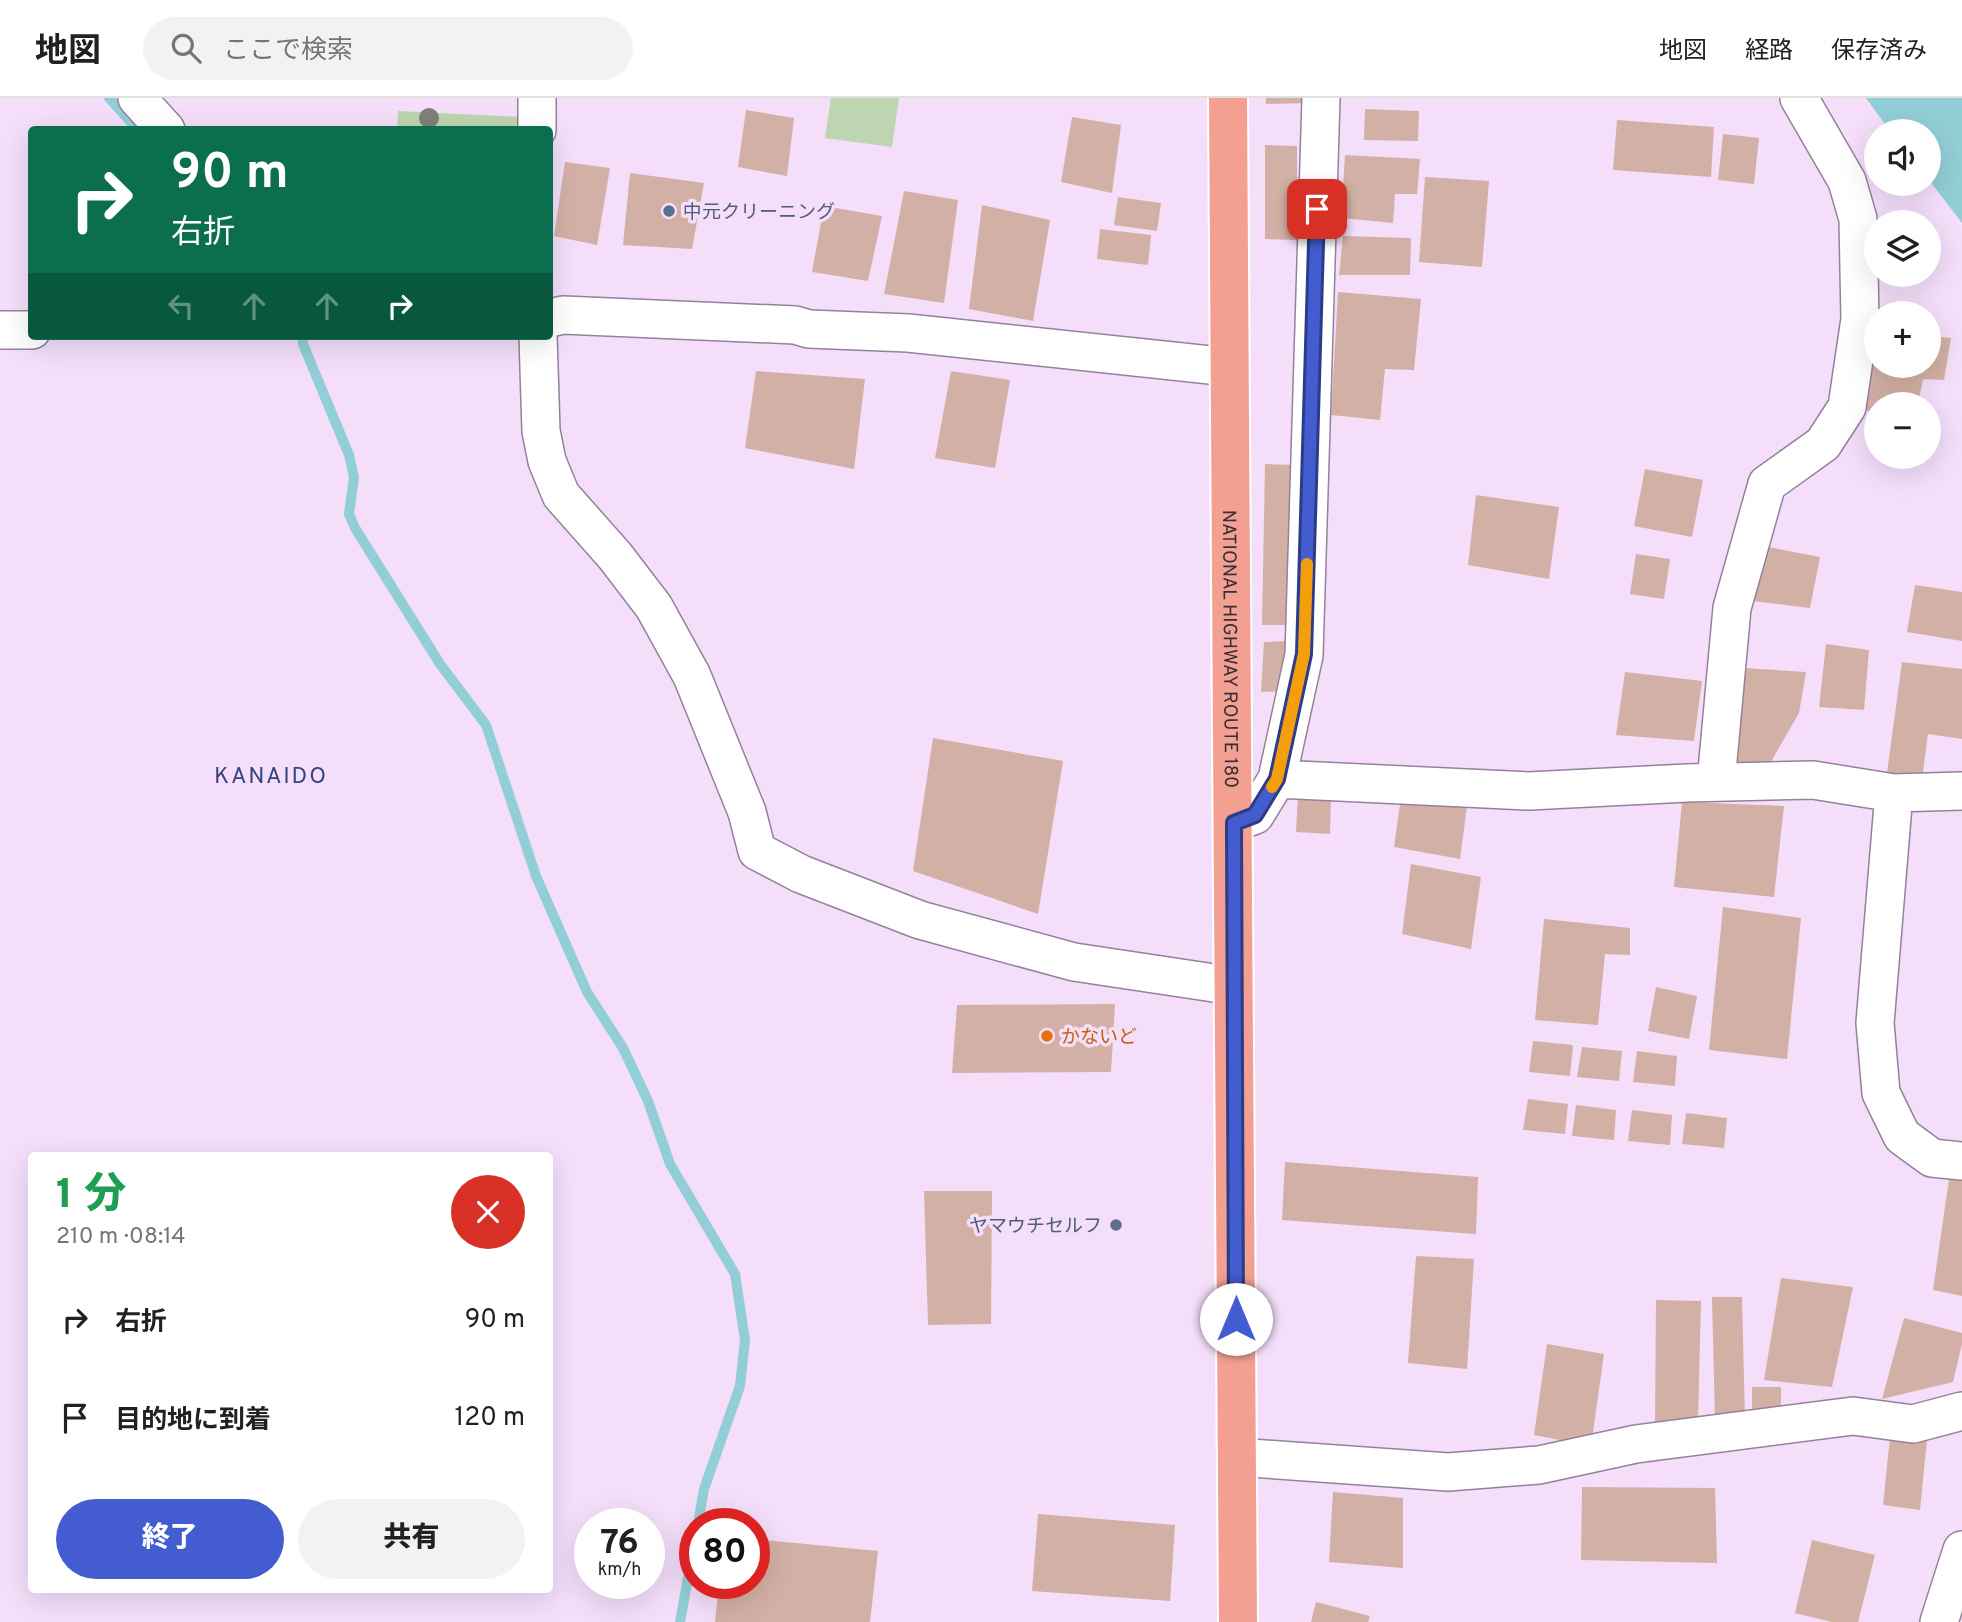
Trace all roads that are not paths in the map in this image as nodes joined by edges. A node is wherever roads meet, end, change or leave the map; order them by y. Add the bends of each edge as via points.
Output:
1 (137, 98) edge
2 (537, 98) edge
3 (1228, 98) edge
4 (1321, 98) edge
5 (1799, 98) edge
6 (162, 126) edge
7 (537, 126) edge
8 (553, 317) edge
9 (0, 330) edge
10 (28, 330) edge
11 (538, 340) edge
12 (1228, 367) junction
13 (1277, 779) junction
14 (1716, 782) junction
15 (1962, 791) edge
16 (1894, 793) junction
17 (1234, 823) junction
18 (1234, 986) junction
19 (1962, 1161) edge
20 (1962, 1411) edge
21 (1237, 1457) junction
22 (1962, 1550) edge
23 (1238, 1622) edge
24 (1939, 1622) edge

1 - 6 street
2 - 7 street
3 - 12 highway, NATIONAL HIGHWAY ROUTE 180
4 - 13 street via 1304,654
5 - 14 street via 1847,181 1858,219 1860,319 1847,407 1823,444 1767,484 1732,608
8 - 12 street via 908,333
9 - 10 street
11 - 18 street via 541,431 561,495 654,607 692,676 747,812 757,851 800,874 920,920 1074,962
12 - 17 highway, NATIONAL HIGHWAY ROUTE 180
13 - 14 street via 1529,791
13 - 17 street via 1255,815
14 - 16 street via 1813,780
15 - 16 street
16 - 19 street via 1875,1023 1881,1093 1902,1136 1932,1158
17 - 18 highway, NATIONAL HIGHWAY ROUTE 180
18 - 21 highway, NATIONAL HIGHWAY ROUTE 180
20 - 21 street via 1913,1424 1853,1416 1636,1444 1539,1465 1448,1472
21 - 23 highway, NATIONAL HIGHWAY ROUTE 180
22 - 24 street

